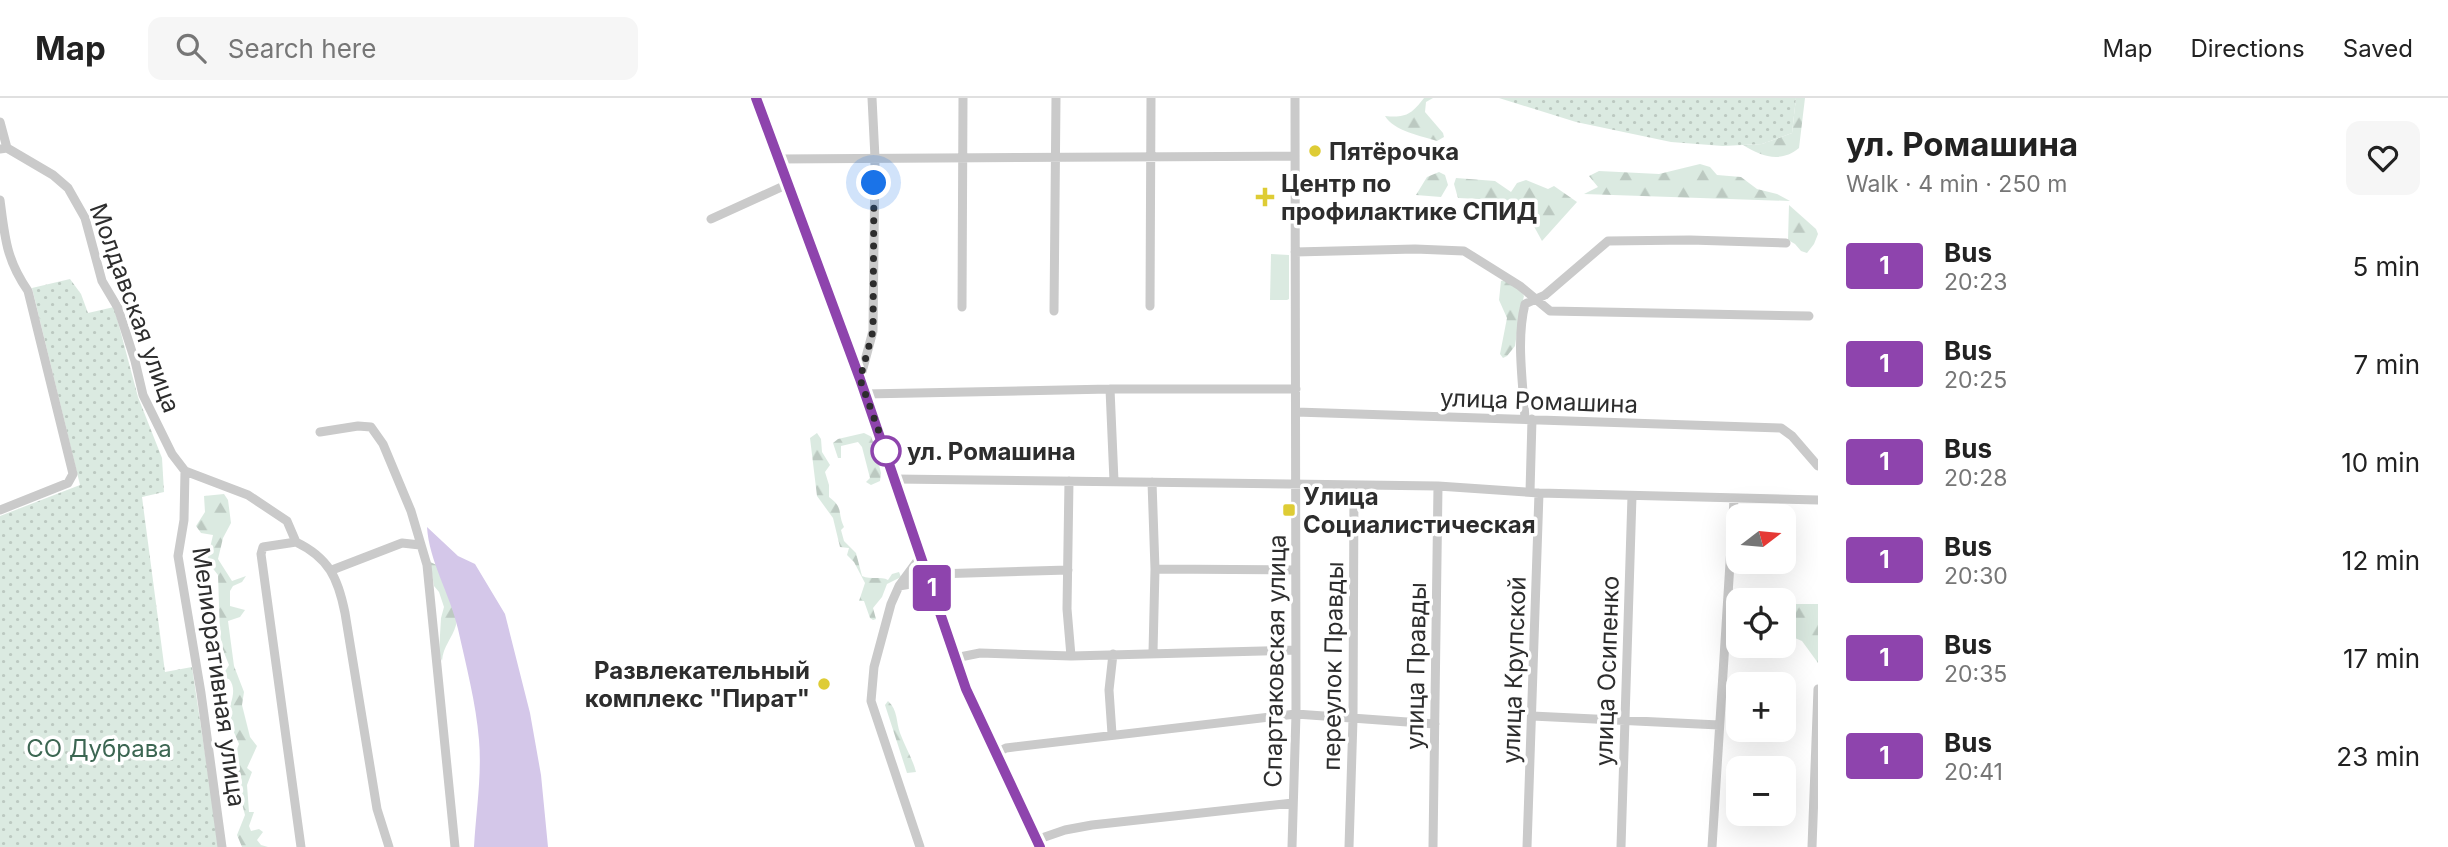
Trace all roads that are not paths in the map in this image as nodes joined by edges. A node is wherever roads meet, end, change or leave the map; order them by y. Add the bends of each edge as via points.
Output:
1 (756, 98) edge
2 (872, 98) edge
3 (964, 98) edge
4 (1056, 98) edge
5 (1151, 98) edge
6 (1295, 98) edge
7 (0, 122) edge
8 (4, 148) edge
9 (1294, 156) junction
10 (875, 158) junction
11 (964, 158) junction
12 (779, 159) junction
13 (1056, 159) junction
14 (1151, 159) junction
15 (788, 184) junction
16 (0, 200) edge
17 (712, 219) dead end
18 (1786, 243) dead end
19 (1295, 252) junction
20 (1534, 298) junction
21 (1150, 306) dead end
22 (962, 307) dead end
23 (1054, 311) dead end
24 (1809, 316) dead end
25 (860, 379) junction
26 (1110, 389) junction
27 (1296, 389) junction
28 (865, 394) junction
29 (1296, 412) junction
30 (1528, 419) junction
31 (320, 432) dead end
32 (1818, 466) edge
33 (185, 471) junction
34 (895, 479) junction
35 (1069, 481) junction
36 (1114, 481) junction
37 (1152, 482) junction
38 (1296, 484) junction
39 (1354, 485) junction
40 (1438, 486) junction
41 (1534, 493) junction
42 (1632, 496) junction
43 (1734, 499) junction
44 (1818, 500) edge
45 (0, 510) edge
46 (296, 542) junction
47 (421, 545) junction
48 (921, 556) junction
49 (1155, 569) junction
50 (332, 570) junction
51 (1068, 570) junction
52 (1295, 570) junction
53 (928, 579) junction
54 (900, 586) junction
55 (1296, 650) junction
56 (1153, 652) junction
57 (1113, 654) junction
58 (1071, 656) junction
59 (955, 658) junction
60 (1818, 690) edge
61 (1296, 714) junction
62 (1532, 716) junction
63 (1353, 719) junction
64 (1625, 720) junction
65 (1435, 724) junction
66 (1719, 725) junction
67 (1112, 734) junction
68 (996, 753) junction
69 (1293, 803) junction
70 (1815, 836) edge
71 (1038, 843) edge
72 (222, 847) edge
73 (301, 847) edge
74 (389, 847) edge
75 (455, 847) edge
76 (920, 847) edge
77 (1292, 847) edge
78 (1349, 847) edge
79 (1433, 847) edge
80 (1527, 847) edge
81 (1621, 847) edge
82 (1712, 847) edge
83 (1812, 847) edge

1 - 12 main road
2 - 10 street
3 - 11 street
4 - 13 street
5 - 14 street
6 - 9 street, Спартаковская улица
7 - 8 street
8 - 33 street, Молдавская улица via 53,175 68,188 85,218 143,395
9 - 14 street
9 - 19 street, Спартаковская улица
10 - 11 street
10 - 12 street
10 - 25 street via 873,331
11 - 13 street
11 - 22 street
12 - 15 main road
13 - 14 street
13 - 23 street
14 - 21 street
15 - 17 street
15 - 25 main road
16 - 45 street via 6,250 29,291 73,474 68,483
18 - 20 street via 1608,241 1545,295
19 - 20 street via 1464,251
19 - 27 street, Спартаковская улица
20 - 24 street via 1550,311
20 - 30 street, улица Крупской via 1524,304 1522,315
25 - 28 main road
26 - 27 street
26 - 28 street
26 - 36 street
27 - 29 street, Спартаковская улица
28 - 34 main road
29 - 30 street, улица Ромашина
29 - 38 street, Спартаковская улица
30 - 32 street, улица Ромашина via 1781,428
30 - 41 street, улица Крупской
31 - 47 street via 371,427 403,491
33 - 46 street via 248,495 270,509 287,522
33 - 72 street, Мелиоративная улица via 178,556
34 - 35 street
34 - 48 main road
35 - 36 street
35 - 51 street
36 - 37 street
37 - 38 street
37 - 49 street
38 - 39 street
38 - 52 street, Спартаковская улица
39 - 40 street
39 - 63 street, переулок Правды
40 - 41 street
40 - 65 street, улица Правды
41 - 42 street
41 - 62 street, улица Крупской
42 - 43 street
42 - 64 street, улица Осипенко
43 - 44 street
43 - 66 street
46 - 50 street
46 - 73 street via 263,547 261,554
47 - 50 street via 402,543
47 - 75 street via 432,602
48 - 53 main road
48 - 54 street
49 - 52 street
49 - 56 street
50 - 74 street via 341,589 377,809
51 - 53 street via 935,574
51 - 58 street
52 - 55 street, Спартаковская улица
53 - 54 street
53 - 59 main road
54 - 76 street via 874,667 871,701
55 - 56 street
55 - 61 street, Спартаковская улица
56 - 57 street
57 - 58 street
57 - 67 street via 1109,690
58 - 59 street via 980,653
59 - 68 main road
60 - 70 street
61 - 63 street
61 - 67 street
61 - 69 street, Спартаковская улица
62 - 64 street
62 - 80 street, улица Крупской
63 - 65 street
63 - 78 street, переулок Правды
64 - 66 street
64 - 81 street, улица Осипенко
65 - 79 street, улица Правды
66 - 82 street
67 - 68 street
68 - 71 main road
69 - 71 street via 1092,825 1065,830
69 - 77 street, Спартаковская улица
70 - 83 street

